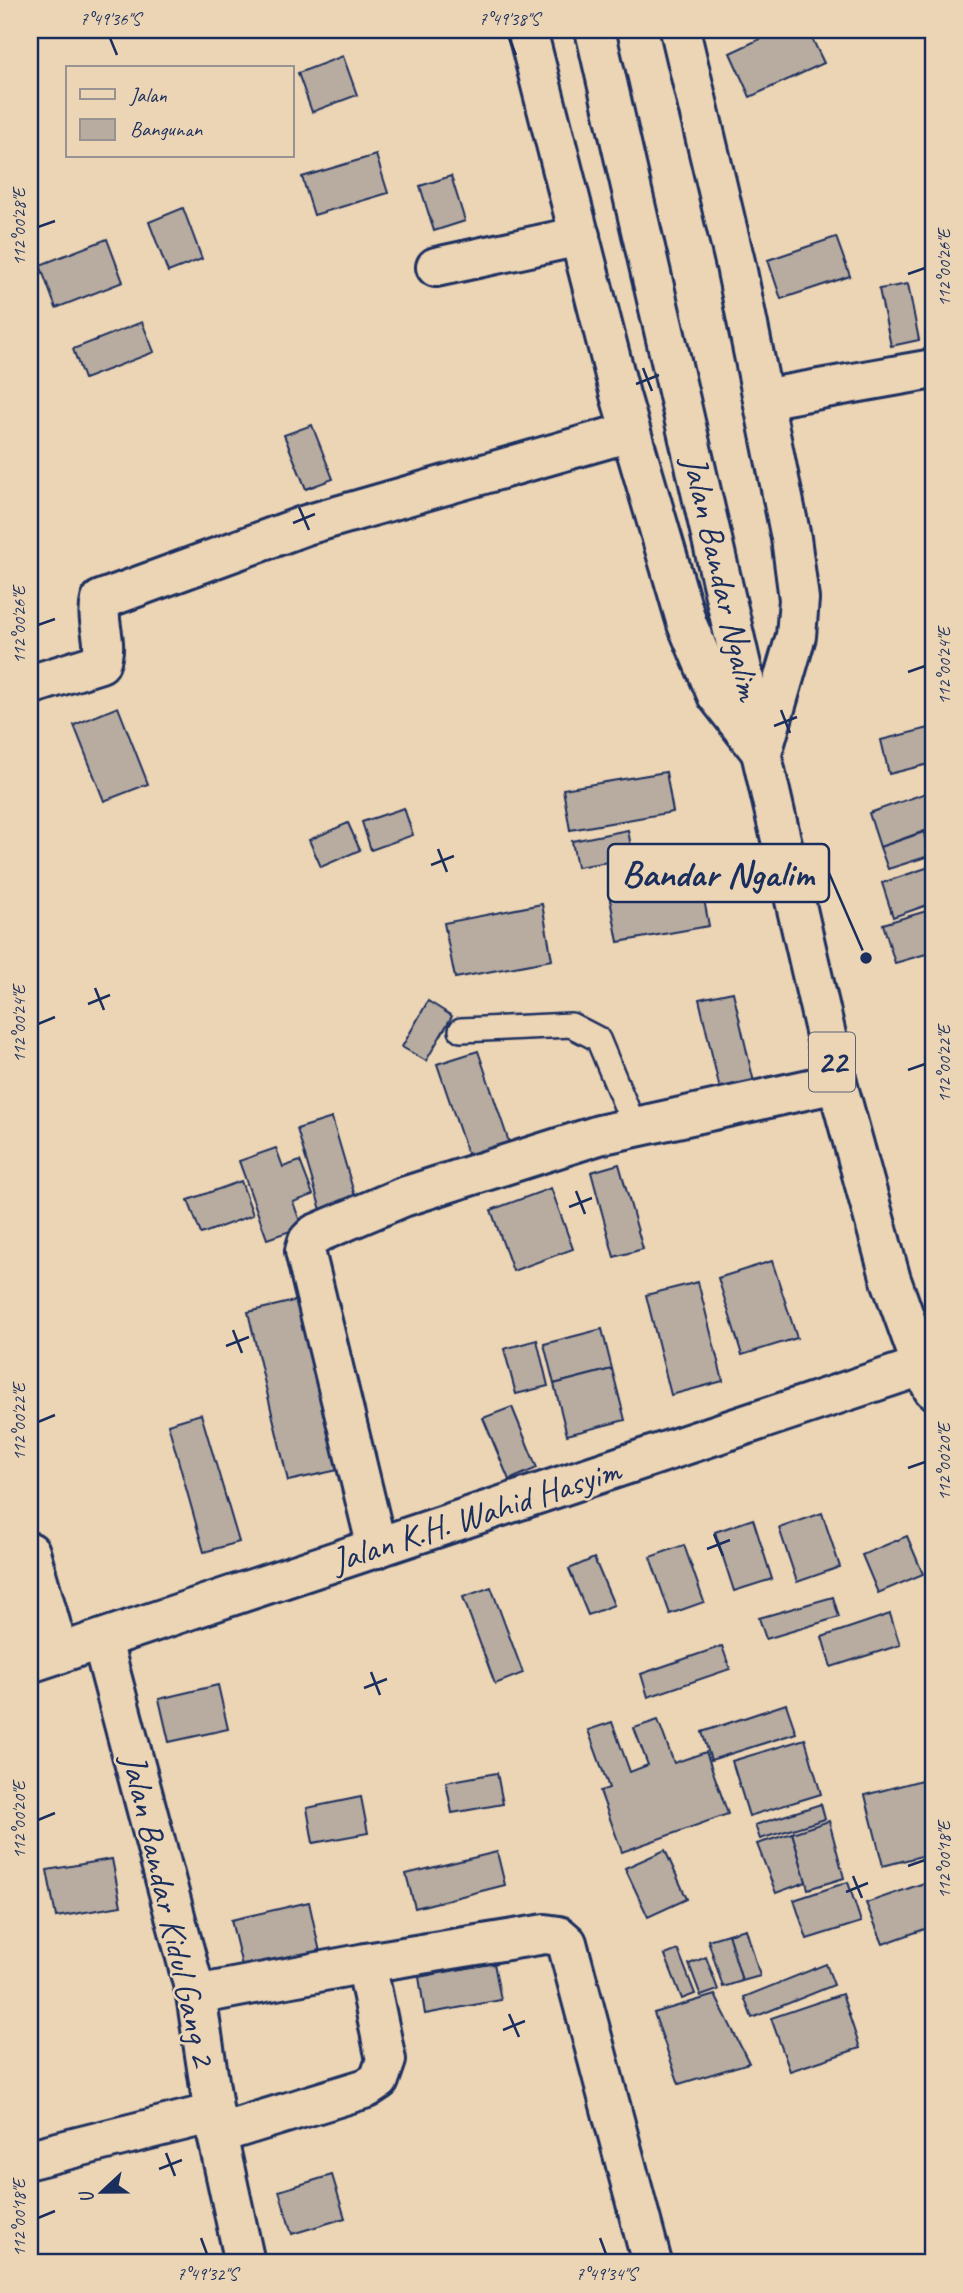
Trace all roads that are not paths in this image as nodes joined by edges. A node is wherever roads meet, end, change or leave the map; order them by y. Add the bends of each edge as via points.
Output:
1 (527, 30) edge
2 (595, 30) edge
3 (680, 30) edge
4 (580, 236) junction
5 (436, 267) dead end
6 (933, 369) edge
7 (763, 399) junction
8 (630, 432) junction
9 (30, 685) edge
10 (762, 753) junction
11 (461, 1030) dead end
12 (837, 1083) junction
13 (635, 1128) junction
14 (928, 1378) edge
15 (377, 1548) junction
16 (30, 1552) edge
17 (102, 1641) junction
18 (44, 1658) edge
19 (366, 1963) junction
20 (196, 1995) junction
21 (215, 2123) junction
22 (30, 2159) edge
23 (245, 2263) edge
24 (652, 2263) edge

1 - 4 main road
2 - 10 main road, Jalan Bandar Ngalim / 22
3 - 7 main road
4 - 5 main road
4 - 8 main road
6 - 7 main road
7 - 10 main road via 799,599 796,636
8 - 9 main road via 306,525 102,600 98,613 106,649 100,663
8 - 10 main road via 687,624 717,695
10 - 12 main road, Jalan Bandar Ngalim / 22
11 - 13 lane via 571,1025 585,1031 598,1040
12 - 13 main road
12 - 14 main road, Jalan Bandar Ngalim / 22 via 891,1280
13 - 15 main road via 521,1158 403,1197 308,1241 305,1251
14 - 15 main road, Jalan K.H. Wahid Hasyim
15 - 17 main road, Jalan K.H. Wahid Hasyim
16 - 18 main road
17 - 18 main road, Jalan K.H. Wahid Hasyim
17 - 20 main road, Jalan Bandar Kidul Gang 2
19 - 20 main road
19 - 21 main road via 386,2060 379,2080 367,2088
19 - 24 main road via 545,1934 567,1943
20 - 21 main road, Jalan Bandar Kidul Gang 2
21 - 22 main road
21 - 23 main road, Jalan Bandar Kidul Gang 2

